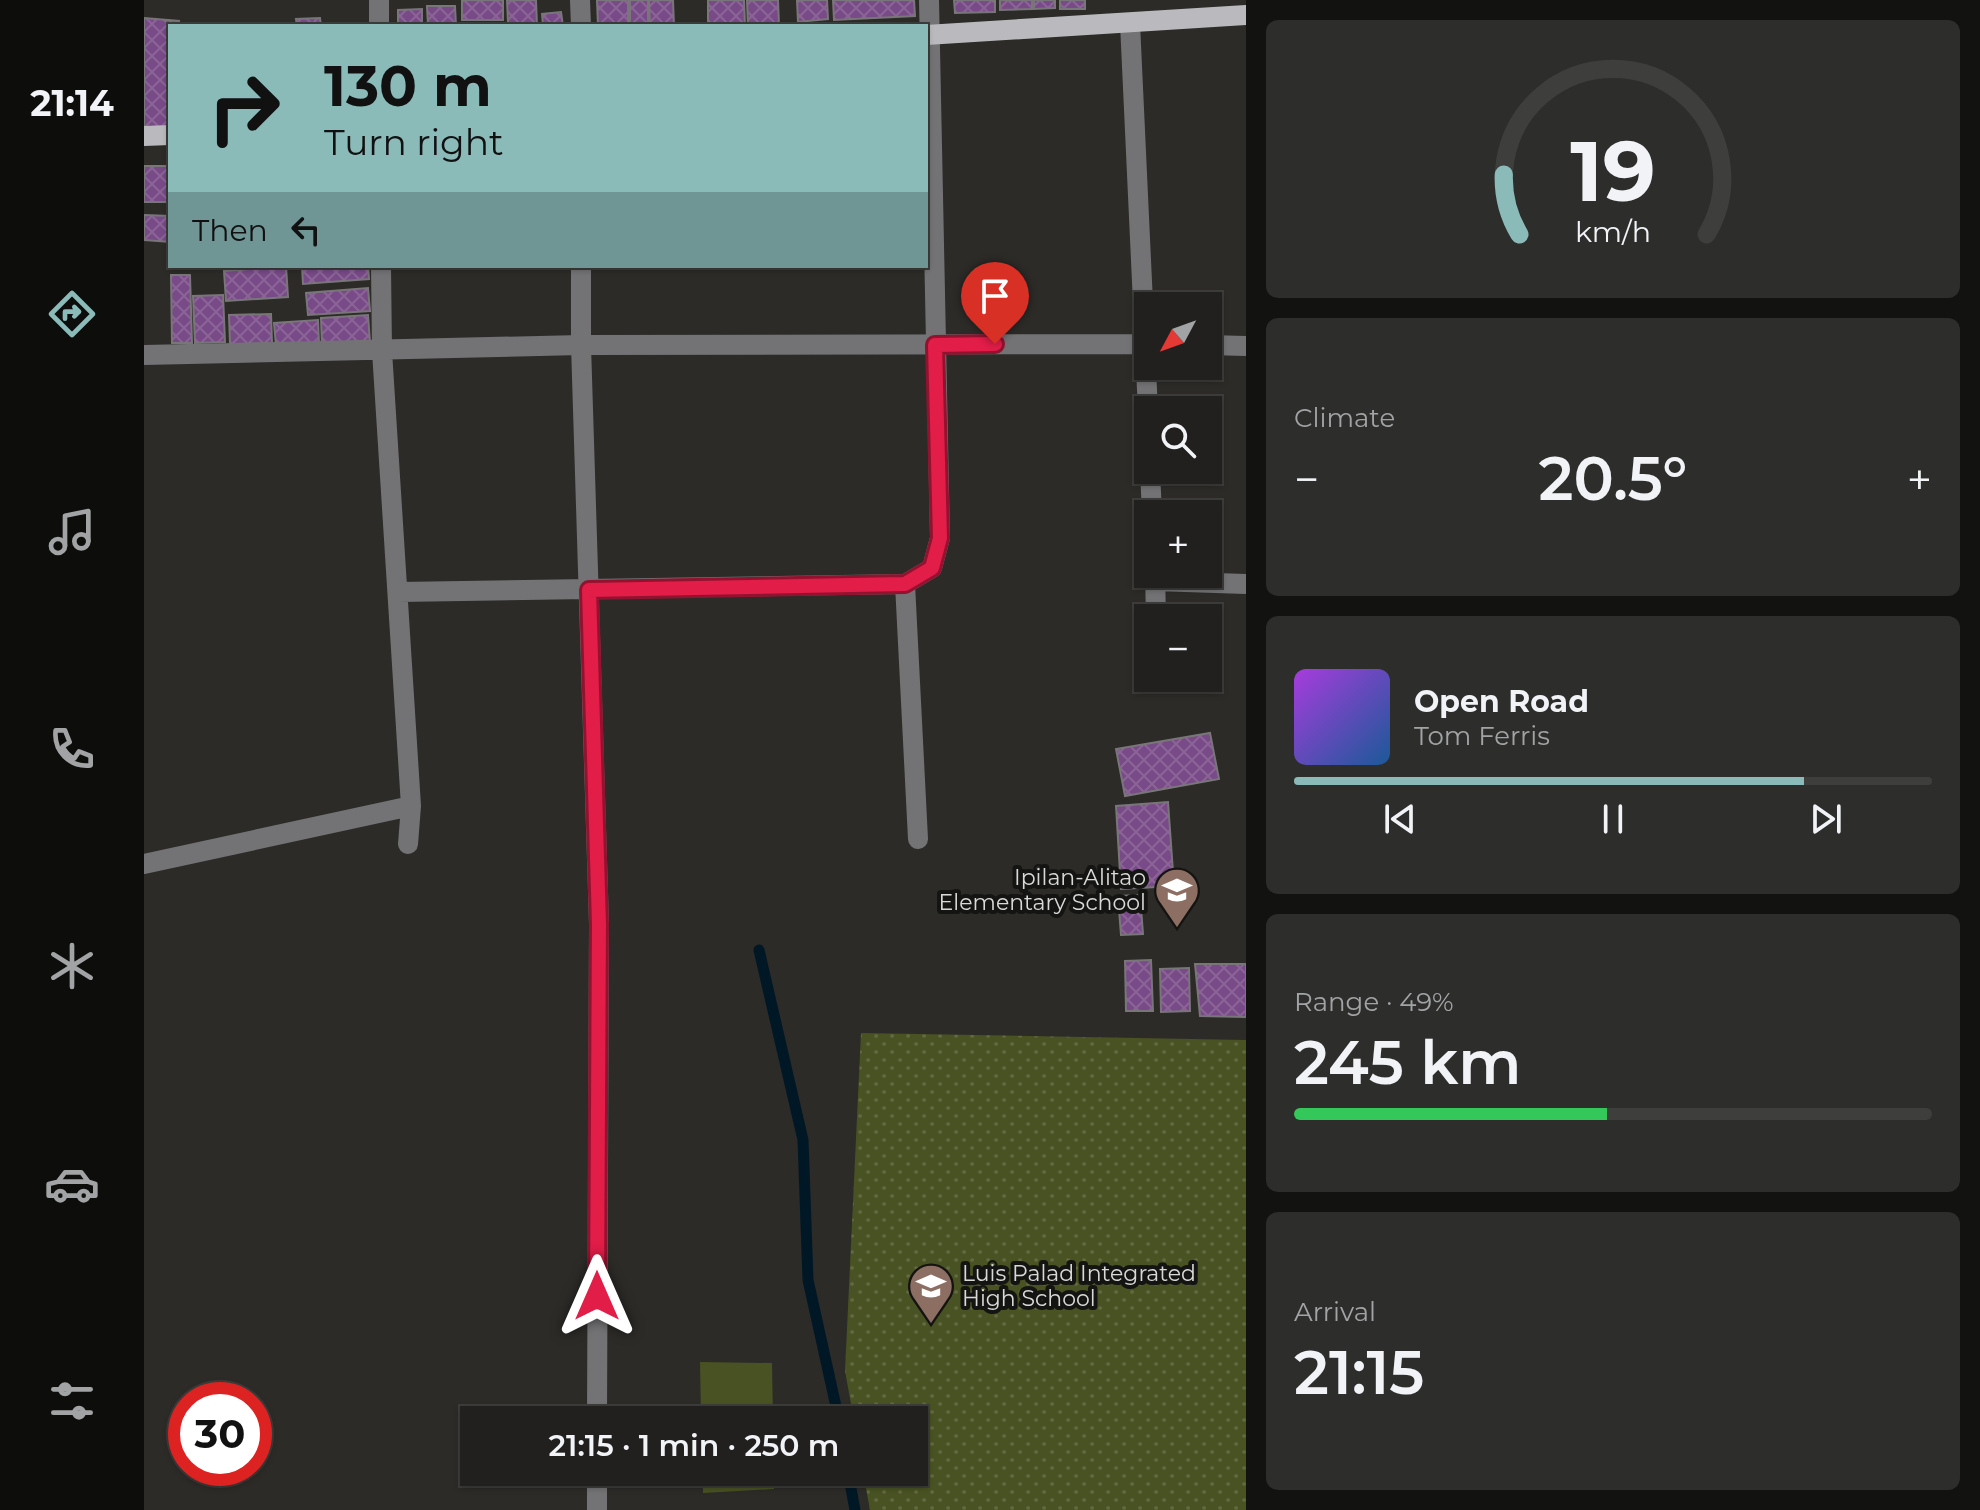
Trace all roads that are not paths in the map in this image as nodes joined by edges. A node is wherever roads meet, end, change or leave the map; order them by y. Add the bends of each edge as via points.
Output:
1 (379, 0) edge
2 (580, 0) edge
3 (929, 0) edge
4 (1246, 15) edge
5 (1130, 23) junction
6 (379, 24) edge
7 (581, 24) edge
8 (928, 35) edge
9 (168, 135) edge
10 (144, 136) edge
11 (381, 268) edge
12 (581, 268) edge
13 (1144, 292) edge
14 (1134, 344) edge
15 (581, 345) junction
16 (935, 345) junction
17 (1222, 345) edge
18 (1246, 346) edge
19 (382, 351) junction
20 (144, 355) edge
21 (1222, 582) edge
22 (905, 584) junction
23 (1246, 584) edge
24 (589, 590) junction
25 (399, 592) junction
26 (411, 806) junction
27 (918, 839) dead end
28 (408, 844) dead end
29 (144, 864) edge
30 (597, 1406) edge
31 (597, 1486) edge
32 (597, 1510) edge

1 - 6 street
2 - 7 street
3 - 8 street
4 - 5 main road
5 - 8 main road
5 - 13 street
8 - 16 street
9 - 10 main road
11 - 19 street
12 - 15 street
14 - 16 street
15 - 16 street
15 - 19 street
15 - 24 street
16 - 22 street via 940,538 932,568
17 - 18 street
19 - 20 street
19 - 25 street
21 - 23 street
22 - 24 street
22 - 27 street
24 - 25 street
24 - 30 street via 599,924
25 - 26 street
26 - 28 street
26 - 29 street
31 - 32 street

